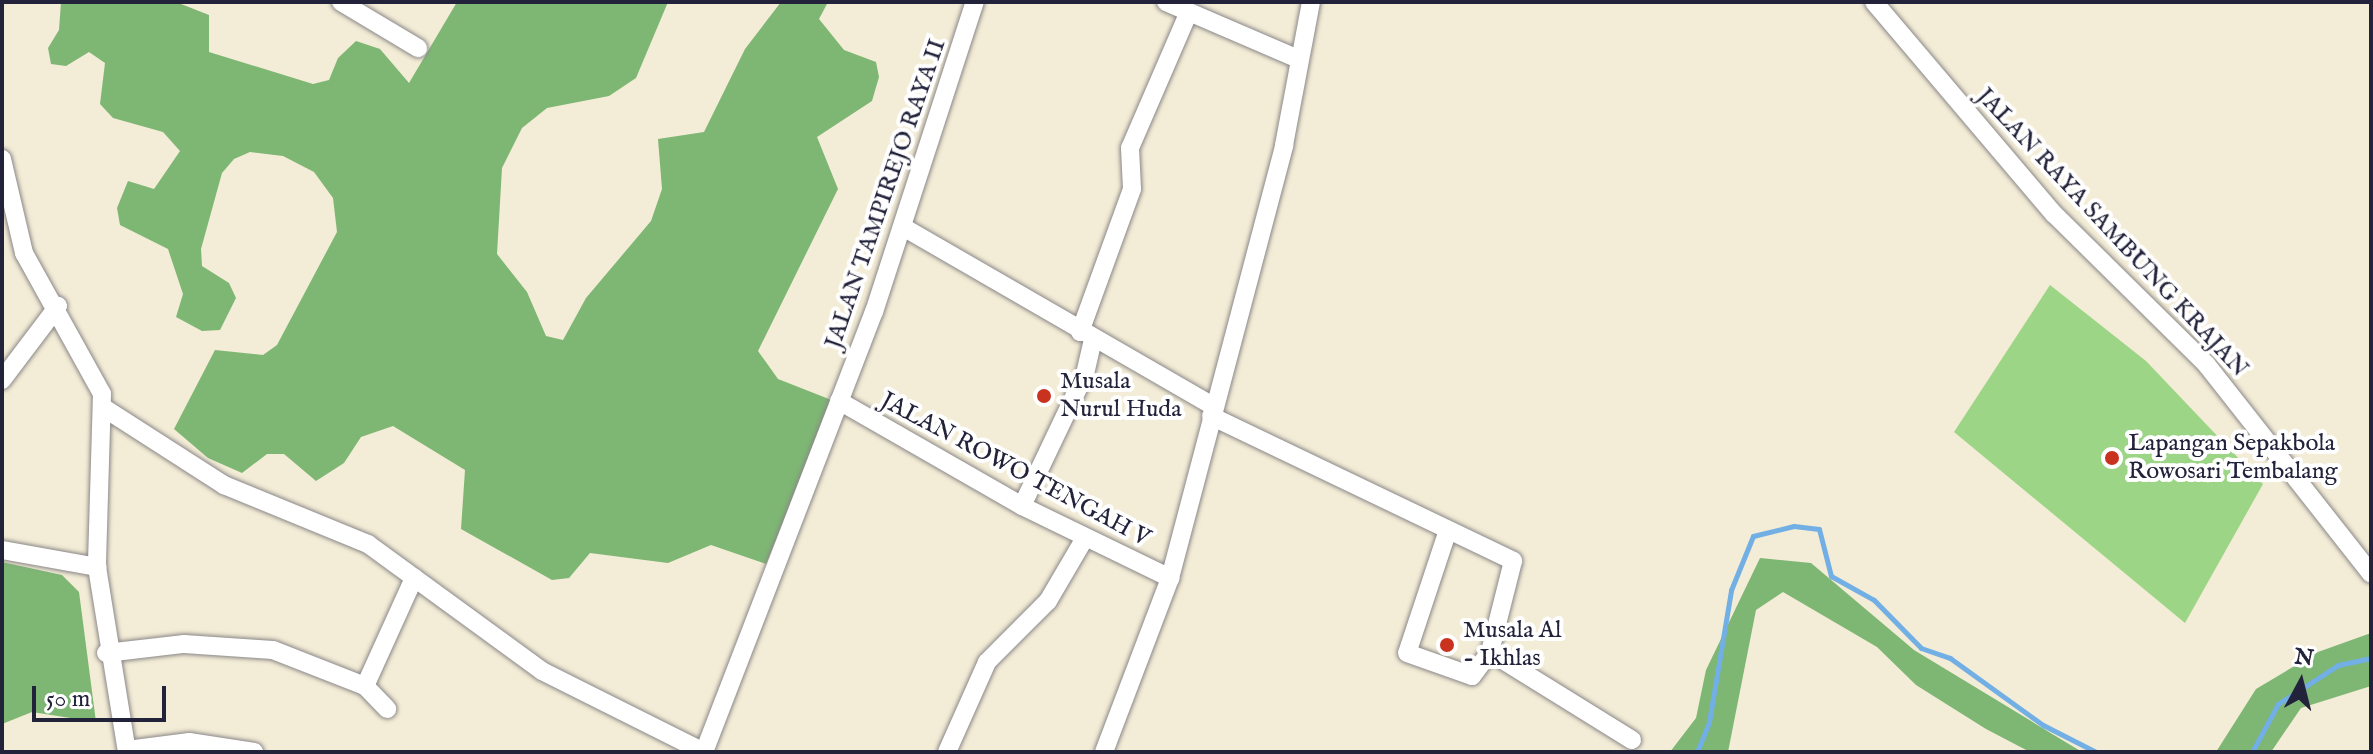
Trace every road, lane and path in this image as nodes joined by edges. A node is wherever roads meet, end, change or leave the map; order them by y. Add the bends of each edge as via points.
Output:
1 (341, 2) edge
2 (975, 2) edge
3 (1166, 2) edge
4 (1311, 2) edge
5 (1874, 2) edge
6 (1188, 14) junction
7 (418, 48) dead end
8 (1296, 58) junction
9 (2, 159) edge
10 (903, 227) junction
11 (58, 306) junction
12 (1086, 336) junction
13 (2, 380) edge
14 (839, 401) junction
15 (104, 408) junction
16 (1212, 411) junction
17 (1022, 506) junction
18 (1447, 533) junction
19 (1085, 538) junction
20 (2, 550) edge
21 (97, 567) junction
22 (2371, 574) edge
23 (414, 578) junction
24 (1170, 578) junction
25 (1490, 652) junction
26 (106, 653) junction
27 (365, 686) junction
28 (387, 709) dead end
29 (1632, 740) dead end
30 (127, 751) edge
31 (254, 752) edge
32 (704, 752) edge
33 (947, 752) edge
34 (1104, 752) edge

1 - 7 street
2 - 10 street, JALAN TAMPIREJO RAYA II
3 - 6 street
4 - 8 street
5 - 22 street, JALAN RAYA SAMBUNG KRAJAN via 2054,214 2206,364
6 - 8 street
6 - 12 street via 1130,148 1132,189
8 - 16 street via 1284,145
9 - 11 street via 24,253
10 - 12 street
10 - 14 street, JALAN TAMPIREJO RAYA II
11 - 13 street
11 - 15 street via 95,371
12 - 16 street
12 - 17 street via 1085,374
14 - 17 street, JALAN ROWO TENGAH V
14 - 32 street, JALAN TAMPIREJO RAYA II
15 - 21 street
15 - 23 street via 224,485 368,544
16 - 18 street
16 - 24 street
17 - 19 street, JALAN ROWO TENGAH V
18 - 25 street via 1514,562
18 - 25 street via 1407,653 1472,676
19 - 24 street, JALAN ROWO TENGAH V
19 - 33 street via 1048,601 996,647
20 - 21 street
21 - 26 street
23 - 27 street
23 - 32 street via 542,671
24 - 34 street
25 - 29 street
26 - 27 street via 249,645 315,662
26 - 30 street
27 - 28 street
30 - 31 street via 189,742

